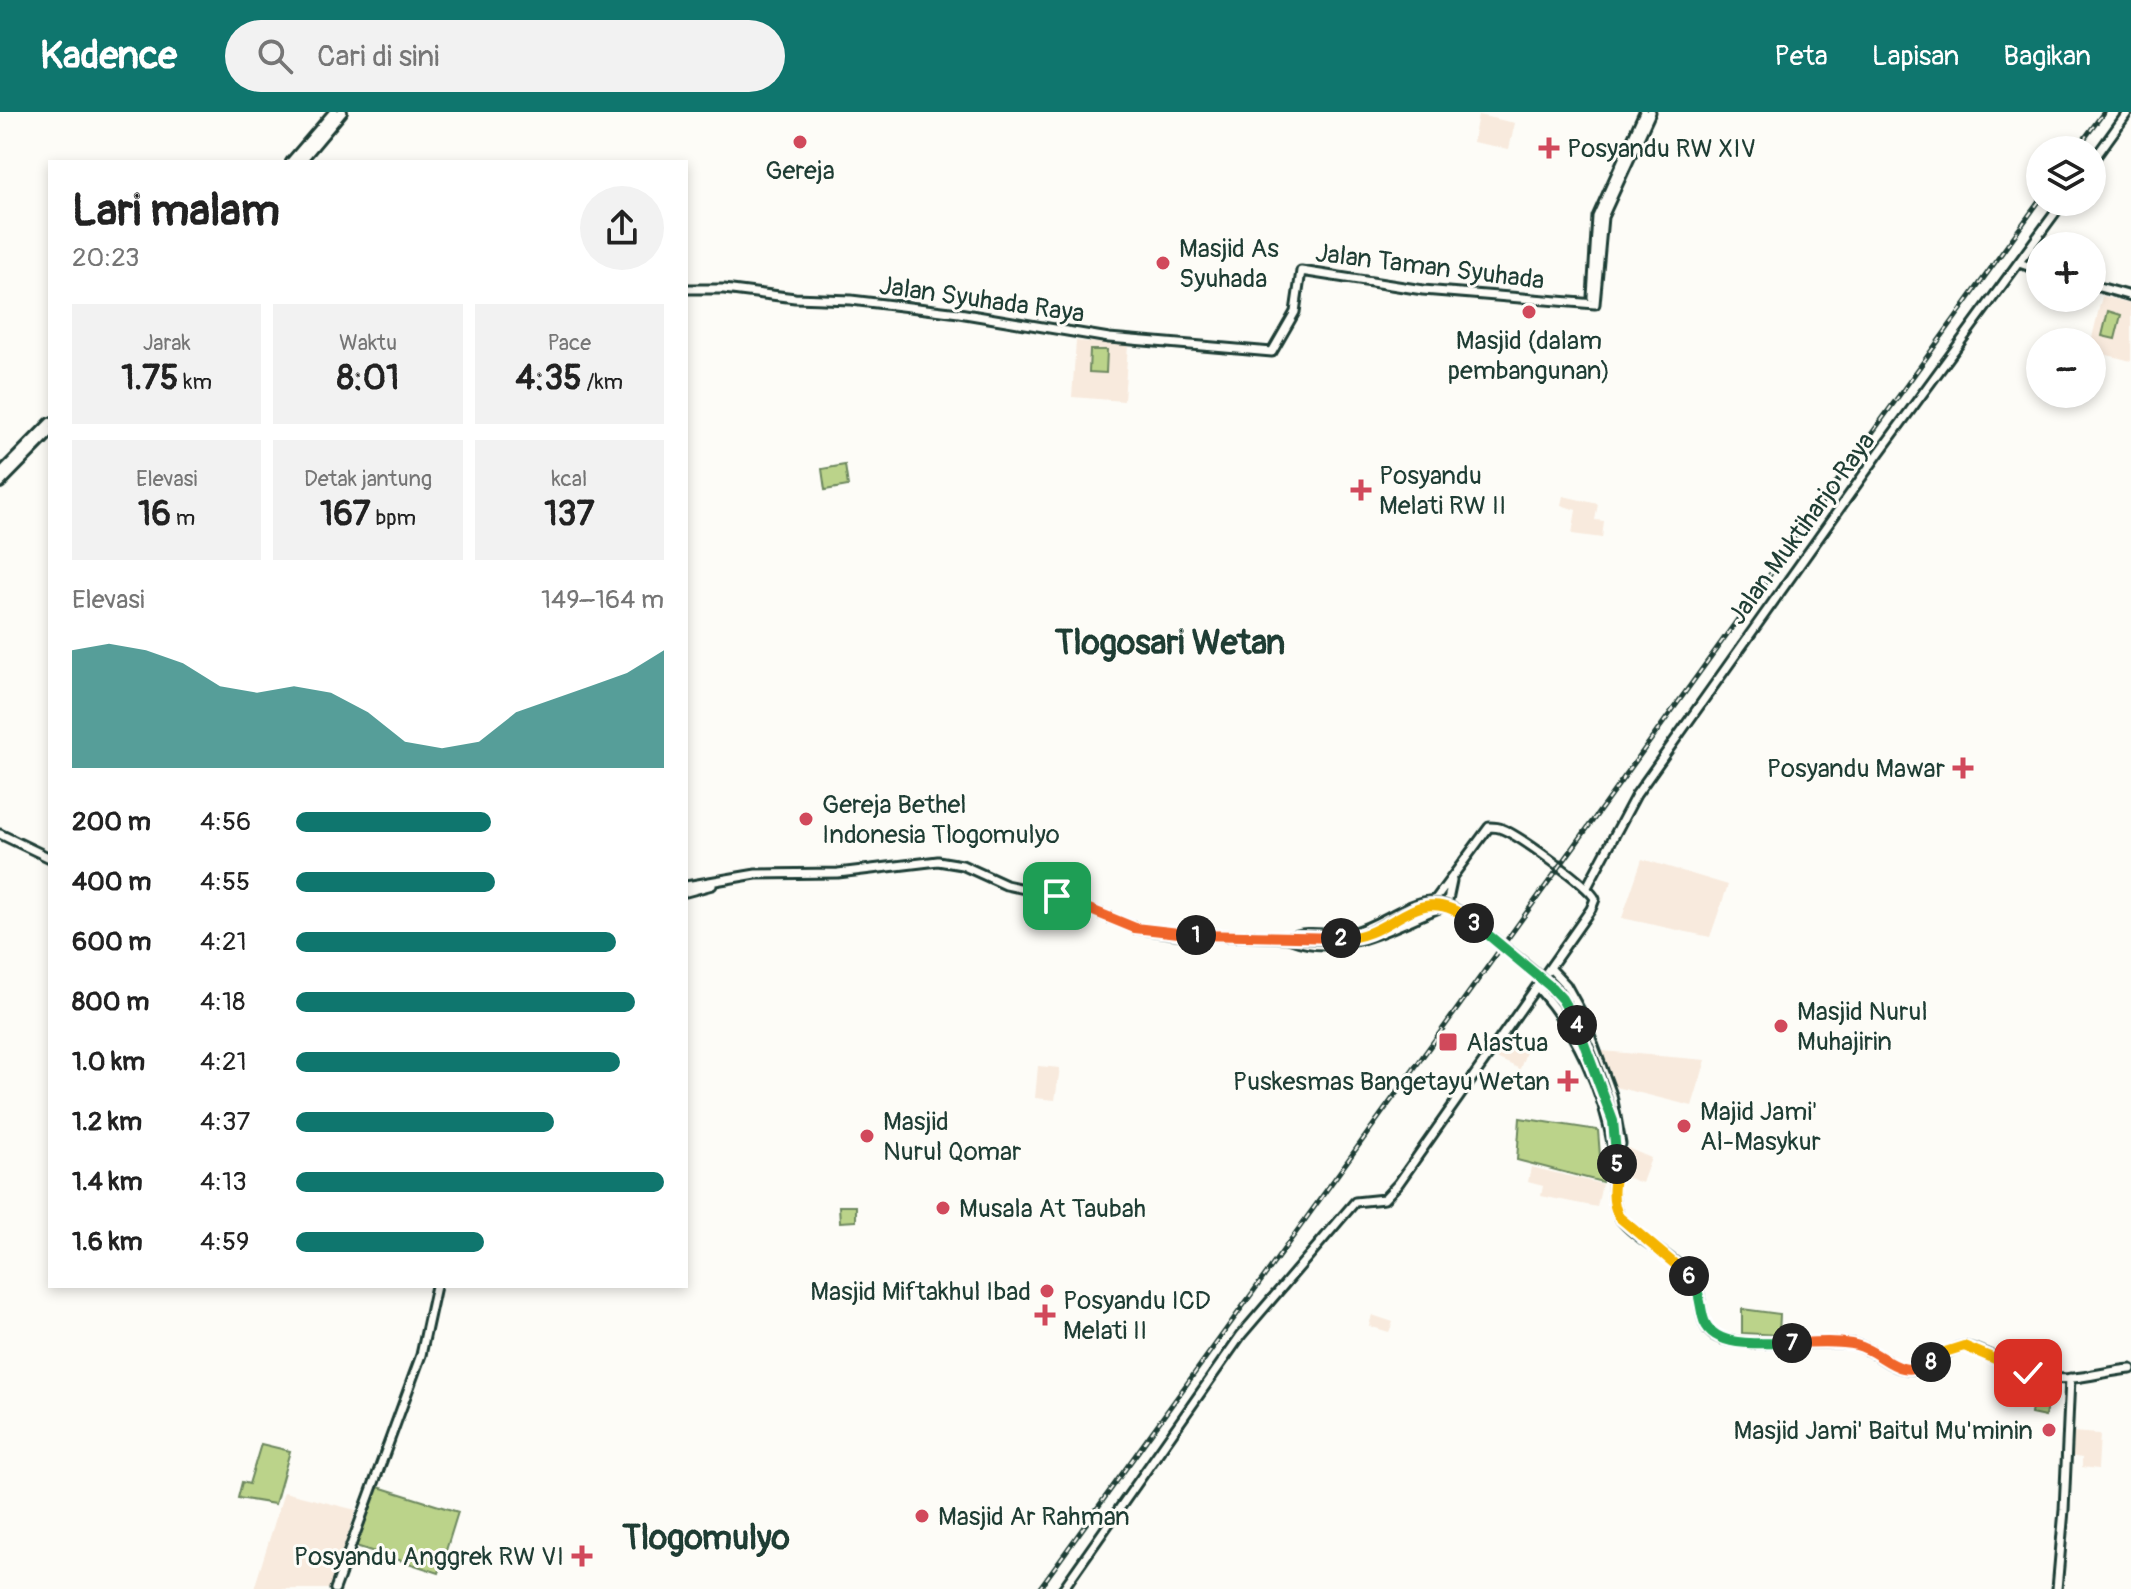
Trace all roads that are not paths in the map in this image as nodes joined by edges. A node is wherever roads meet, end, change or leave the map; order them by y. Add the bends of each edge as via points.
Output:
1 (334, 112) edge
2 (342, 112) edge
3 (1644, 112) edge
4 (1651, 112) edge
5 (2128, 112) edge
6 (323, 130) junction
7 (2106, 143) edge
8 (293, 160) edge
9 (301, 160) edge
10 (2053, 216) edge
11 (1596, 262) junction
12 (2019, 263) junction
13 (2026, 265) edge
14 (688, 289) edge
15 (2106, 289) edge
16 (2131, 296) edge
17 (1272, 352) joint
18 (48, 425) edge
19 (48, 434) edge
20 (0, 474) edge
21 (0, 483) edge
22 (0, 832) edge
23 (48, 854) edge
24 (1453, 877) junction
25 (1587, 887) junction
26 (688, 889) edge
27 (1435, 900) junction
28 (1448, 900) junction
29 (1291, 938) junction
30 (1551, 969) junction
31 (1538, 988) junction
32 (1616, 1170) junction
33 (436, 1288) edge
34 (2131, 1369) edge
35 (2070, 1378) junction
36 (335, 1589) edge
37 (1063, 1589) edge
38 (2057, 1589) edge

1 - 6 main road
2 - 6 main road
3 - 11 street via 1597,217
4 - 11 street via 1603,217
5 - 7 street
6 - 8 main road
6 - 9 main road
10 - 12 street, Jalan Muktiharjo Raya
11 - 17 street, Jalan Taman Syuhada via 1594,304 1423,290 1301,271 1295,312
12 - 13 street
12 - 25 street, Jalan Muktiharjo Raya via 1636,795
14 - 17 street, Jalan Syuhada Raya via 851,300 1130,340
15 - 16 street
18 - 20 main road
19 - 21 main road
22 - 23 street
24 - 25 street via 1486,828 1494,827
24 - 27 street
24 - 28 street
25 - 30 street via 1594,905
26 - 29 street via 722,881 856,876 937,865 961,869 1004,890 1063,900 1135,928
27 - 28 street
27 - 29 street via 1418,902 1351,933 1302,933
28 - 29 street via 1441,908 1350,944
29 - 32 street, bridge via 1355,938 1422,906 1440,904 1463,914 1551,987 1570,1011 1604,1093 1616,1137
30 - 31 street
30 - 32 street via 1575,999 1612,1095 1621,1142
31 - 32 street via 1567,1024 1592,1077 1609,1124
31 - 37 street via 1390,1195 1360,1200 1349,1208 1241,1335
32 - 35 street via 1613,1199 1619,1217 1691,1278 1703,1320 1719,1338 1853,1344 1909,1369 1964,1346 2028,1373
33 - 36 street via 421,1355
34 - 35 street
35 - 38 street

